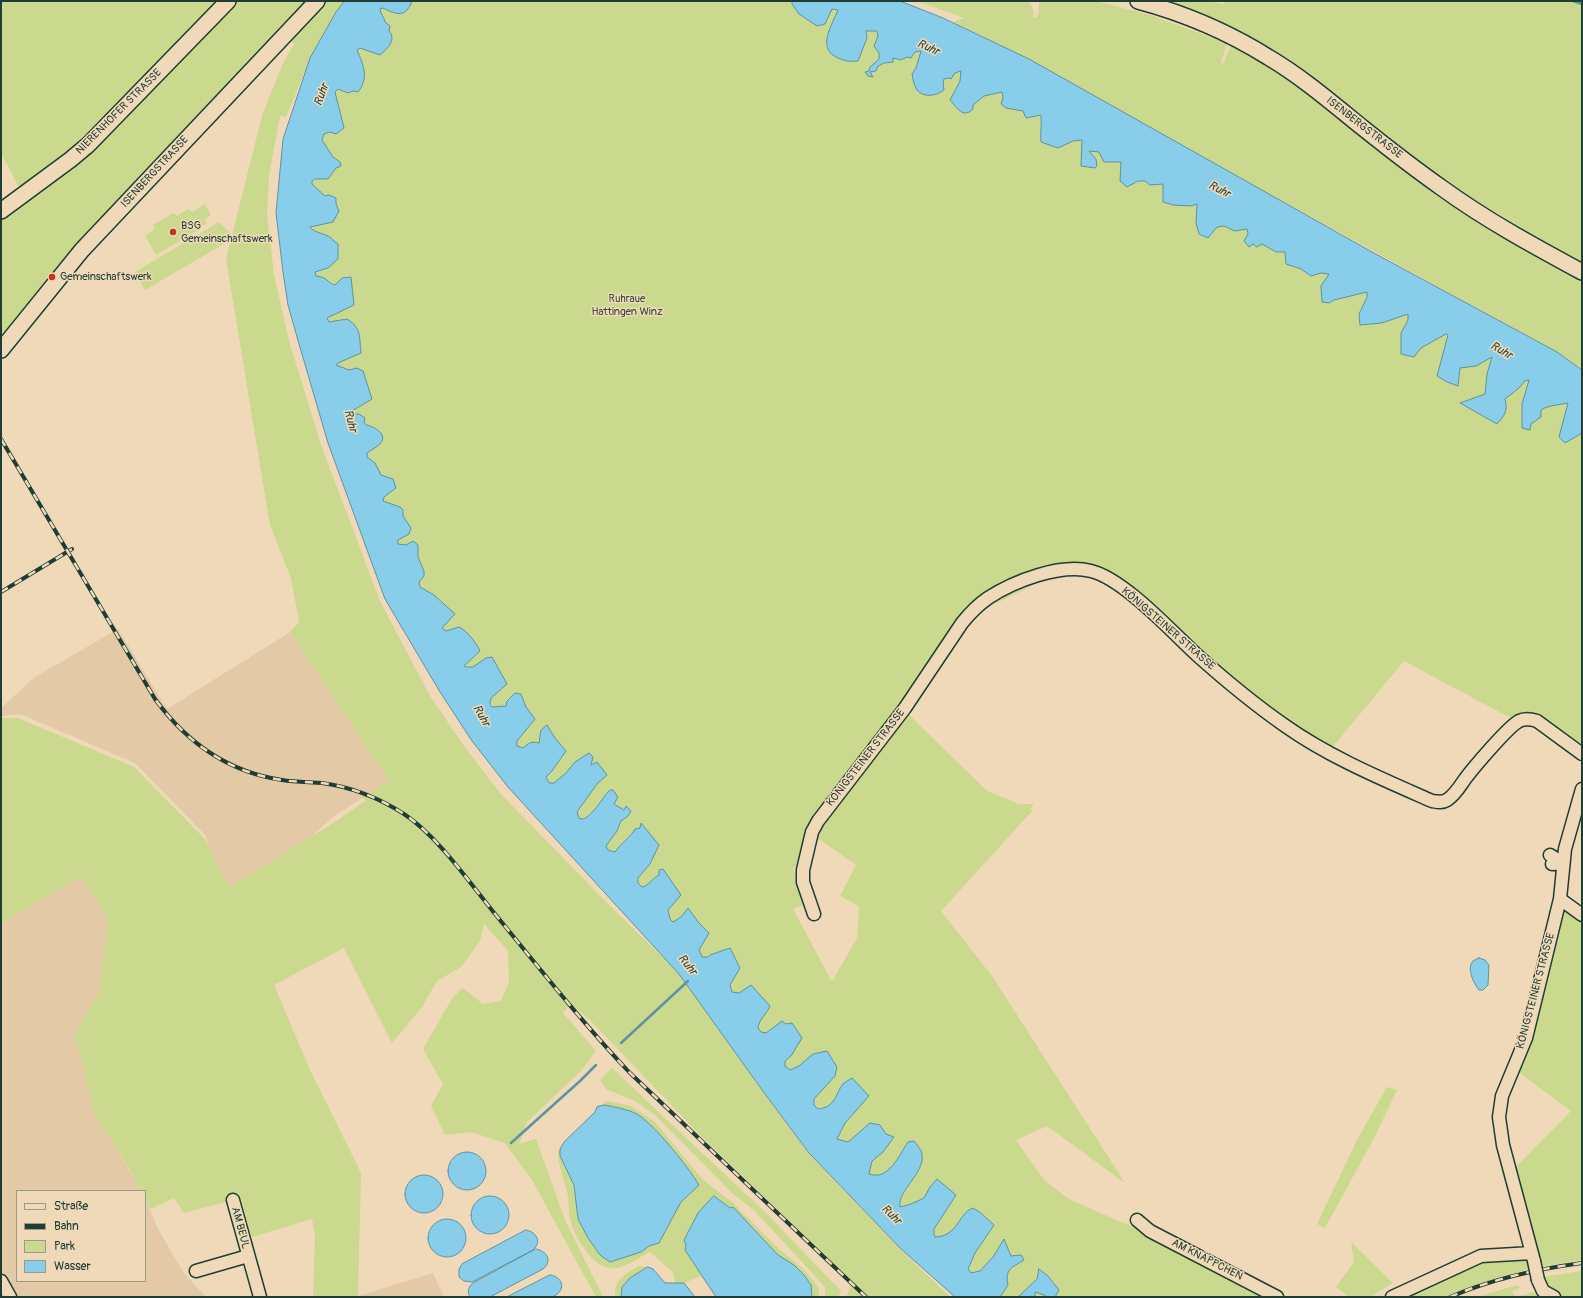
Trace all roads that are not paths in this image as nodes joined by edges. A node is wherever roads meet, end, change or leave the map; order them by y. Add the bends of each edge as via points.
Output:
1 (228, 1) edge
2 (317, 1) edge
3 (1138, 1) edge
4 (1, 211) edge
5 (1582, 272) edge
6 (1, 350) edge
7 (1582, 754) edge
8 (1582, 789) edge
9 (1560, 899) junction
10 (814, 914) dead end
11 (1582, 915) edge
12 (233, 1200) dead end
13 (1137, 1220) dead end
14 (248, 1256) junction
15 (1533, 1257) junction
16 (196, 1271) dead end
17 (1, 1281) edge
18 (10, 1297) edge
19 (260, 1297) edge
20 (1277, 1297) edge
21 (1392, 1297) edge
22 (1554, 1297) edge

1 - 4 main road, NIERENHOFER STRASSE via 88,144
2 - 6 main road, ISENBERGSTRASSE via 82,250
3 - 5 main road, ISENBERGSTRASSE via 1214,28 1268,57 1308,84 1443,189 1509,232
7 - 10 street, KÖNIGSTEINER STRASSE via 1537,721 1520,720 1451,797 1443,802 1432,801 1348,762 1285,726 1198,656 1144,605 1107,578 1091,571 1076,569 1040,575 997,593 970,613 889,729 826,810 812,832 802,870 803,882
8 - 9 street, KÖNIGSTEINER STRASSE via 1565,849 1555,860
9 - 11 street
9 - 15 street, KÖNIGSTEINER STRASSE via 1526,1038 1505,1086 1500,1107 1503,1144
12 - 14 street, AM BEUL
13 - 20 street, AM KNÄPPCHEN via 1150,1231
14 - 16 street, AM BEUL
14 - 19 street, AM BEUL
15 - 21 street via 1481,1256
15 - 22 street, KÖNIGSTEINER STRASSE, bridge via 1543,1291
17 - 18 street

